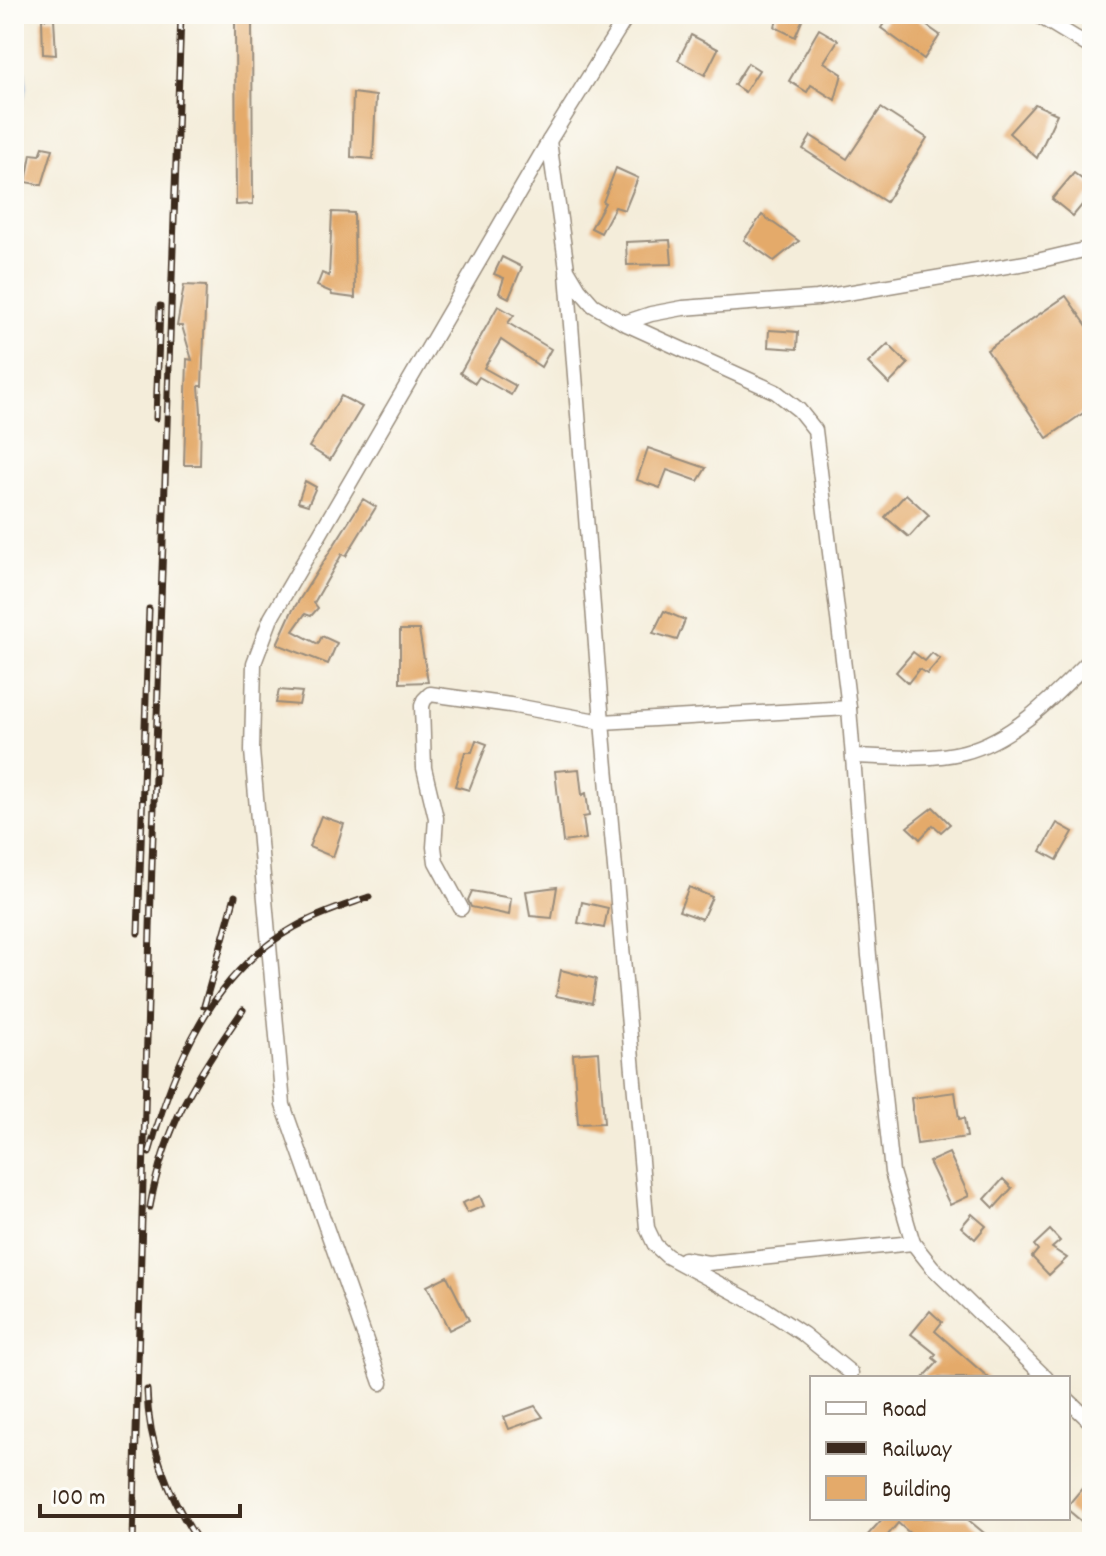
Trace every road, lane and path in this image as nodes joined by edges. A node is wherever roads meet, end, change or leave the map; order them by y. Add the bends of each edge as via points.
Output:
1 (628, 14) edge
2 (1036, 14) edge
3 (1092, 48) edge
4 (549, 141) junction
5 (1092, 248) edge
6 (567, 269) junction
7 (624, 323) junction
8 (1092, 658) edge
9 (849, 708) junction
10 (602, 722) junction
11 (853, 756) junction
12 (461, 908) dead end
13 (913, 1243) junction
14 (667, 1256) junction
15 (851, 1373) dead end
16 (1044, 1376) edge
17 (381, 1383) dead end
18 (1070, 1402) edge
19 (1092, 1423) edge

1 - 4 street
2 - 3 street
4 - 6 street
4 - 17 street via 271,618 254,663 253,776 283,1105
5 - 7 street via 817,298 683,308
6 - 7 street via 593,305
6 - 10 street
7 - 9 street via 776,392 815,430
8 - 11 street via 1043,707 965,752 920,758
9 - 10 street
9 - 11 street
10 - 12 street via 430,694 424,700 423,757 436,818 434,847 441,873
10 - 14 street via 647,1228
11 - 13 street via 892,1172
13 - 14 street via 708,1263
13 - 16 street
14 - 15 street via 762,1307
18 - 19 street

